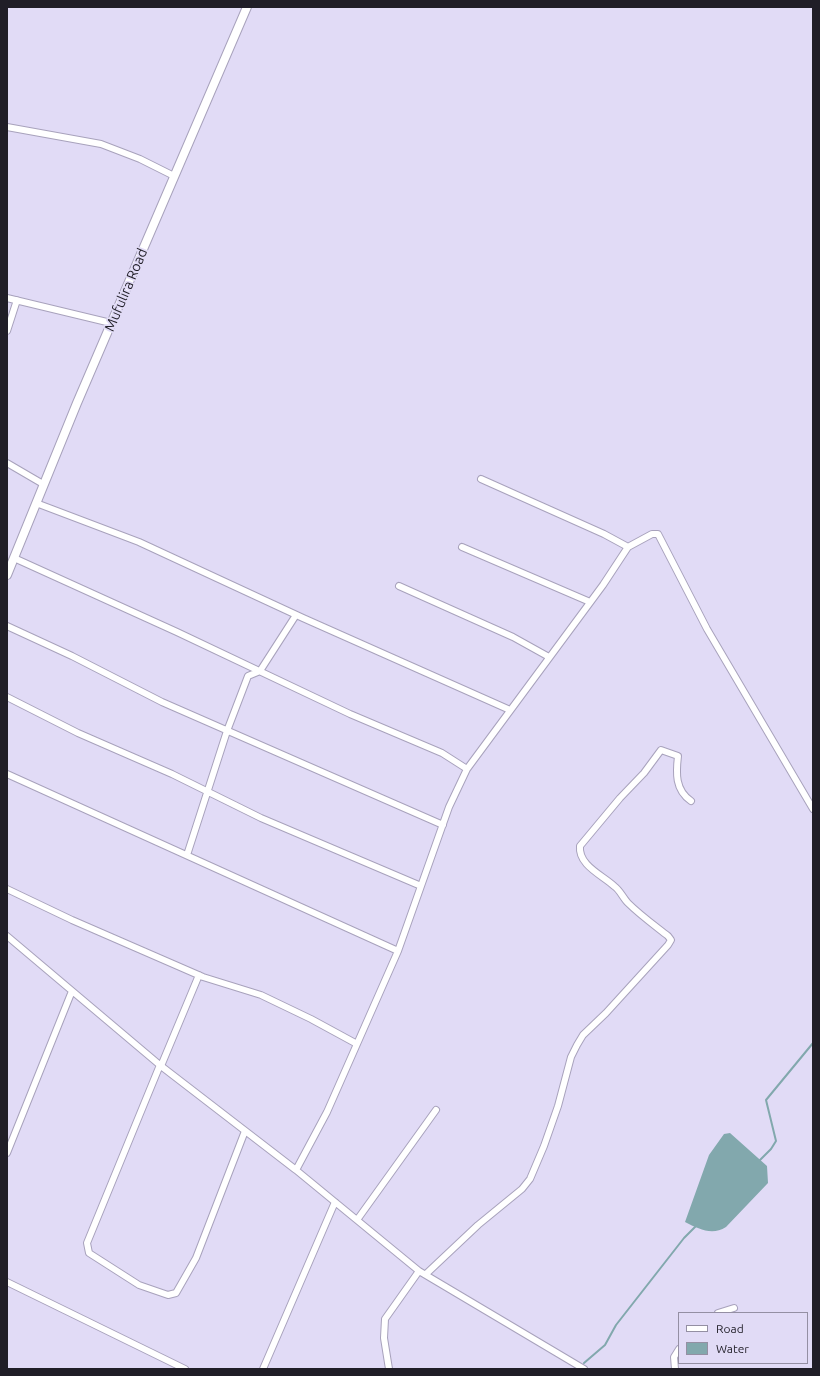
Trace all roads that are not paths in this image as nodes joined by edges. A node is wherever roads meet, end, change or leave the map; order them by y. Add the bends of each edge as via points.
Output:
1 (247, 7) edge
2 (7, 127) edge
3 (174, 176) junction
4 (7, 298) edge
5 (17, 300) junction
6 (112, 323) junction
7 (7, 331) edge
8 (7, 463) edge
9 (481, 479) dead end
10 (43, 484) junction
11 (36, 503) junction
12 (462, 547) dead end
13 (628, 547) junction
14 (14, 558) junction
15 (7, 575) edge
16 (399, 586) dead end
17 (590, 602) junction
18 (296, 615) junction
19 (7, 626) edge
20 (549, 657) junction
21 (260, 671) junction
22 (7, 697) edge
23 (510, 710) junction
24 (227, 731) junction
25 (467, 769) junction
26 (7, 774) edge
27 (208, 792) junction
28 (690, 801) dead end
29 (813, 809) edge
30 (443, 825) junction
31 (187, 855) junction
32 (421, 886) junction
33 (7, 889) edge
34 (7, 936) edge
35 (398, 951) junction
36 (199, 975) junction
37 (72, 991) junction
38 (357, 1044) junction
39 (160, 1065) junction
40 (436, 1110) dead end
41 (245, 1131) junction
42 (7, 1153) edge
43 (296, 1170) junction
44 (335, 1202) junction
45 (357, 1220) junction
46 (420, 1271) junction
47 (426, 1274) junction
48 (7, 1282) edge
49 (734, 1308) dead end
50 (721, 1312) edge
51 (678, 1350) edge
52 (185, 1369) edge
53 (263, 1369) edge
54 (389, 1369) edge
55 (584, 1369) edge
56 (675, 1369) edge

1 - 3 main road, Mufulira Road
2 - 3 street via 101,144
3 - 6 main road, Mufulira Road
4 - 5 street
5 - 6 street
5 - 7 street
6 - 10 main road, Mufulira Road
8 - 10 street
9 - 13 street
10 - 11 main road, Mufulira Road
11 - 14 main road, Mufulira Road
11 - 18 street via 139,542
12 - 17 street
13 - 17 street
13 - 29 street via 652,534 658,534 707,629
14 - 15 main road, Mufulira Road
14 - 21 street
16 - 20 street via 513,637
17 - 20 street
18 - 21 street
18 - 23 street
19 - 24 street
20 - 23 street
21 - 24 street via 248,676
21 - 25 street via 350,714 442,753
22 - 27 street via 78,733
23 - 25 street
24 - 27 street
24 - 30 street
25 - 30 street
26 - 31 street
27 - 31 street
27 - 32 street via 261,818
28 - 47 street via 682,795 678,782 678,756 661,750 580,846 583,860 603,879 615,886 627,902 671,940 580,1040 571,1057 558,1106 536,1168 522,1190 478,1225
30 - 32 street
31 - 35 street
32 - 35 street
33 - 36 street
34 - 37 street
35 - 38 street
36 - 38 street via 261,995 311,1018
36 - 39 street
37 - 39 street
37 - 42 street
38 - 43 street via 327,1112
39 - 41 street
39 - 41 street via 87,1243 89,1253 139,1285 168,1296 176,1293 196,1258
40 - 45 street
41 - 43 street
43 - 44 street
44 - 45 street
44 - 53 street
45 - 46 street
46 - 47 street
46 - 54 street via 385,1319 384,1338
47 - 55 street
48 - 52 street
49 - 50 street
51 - 56 street via 674,1357

